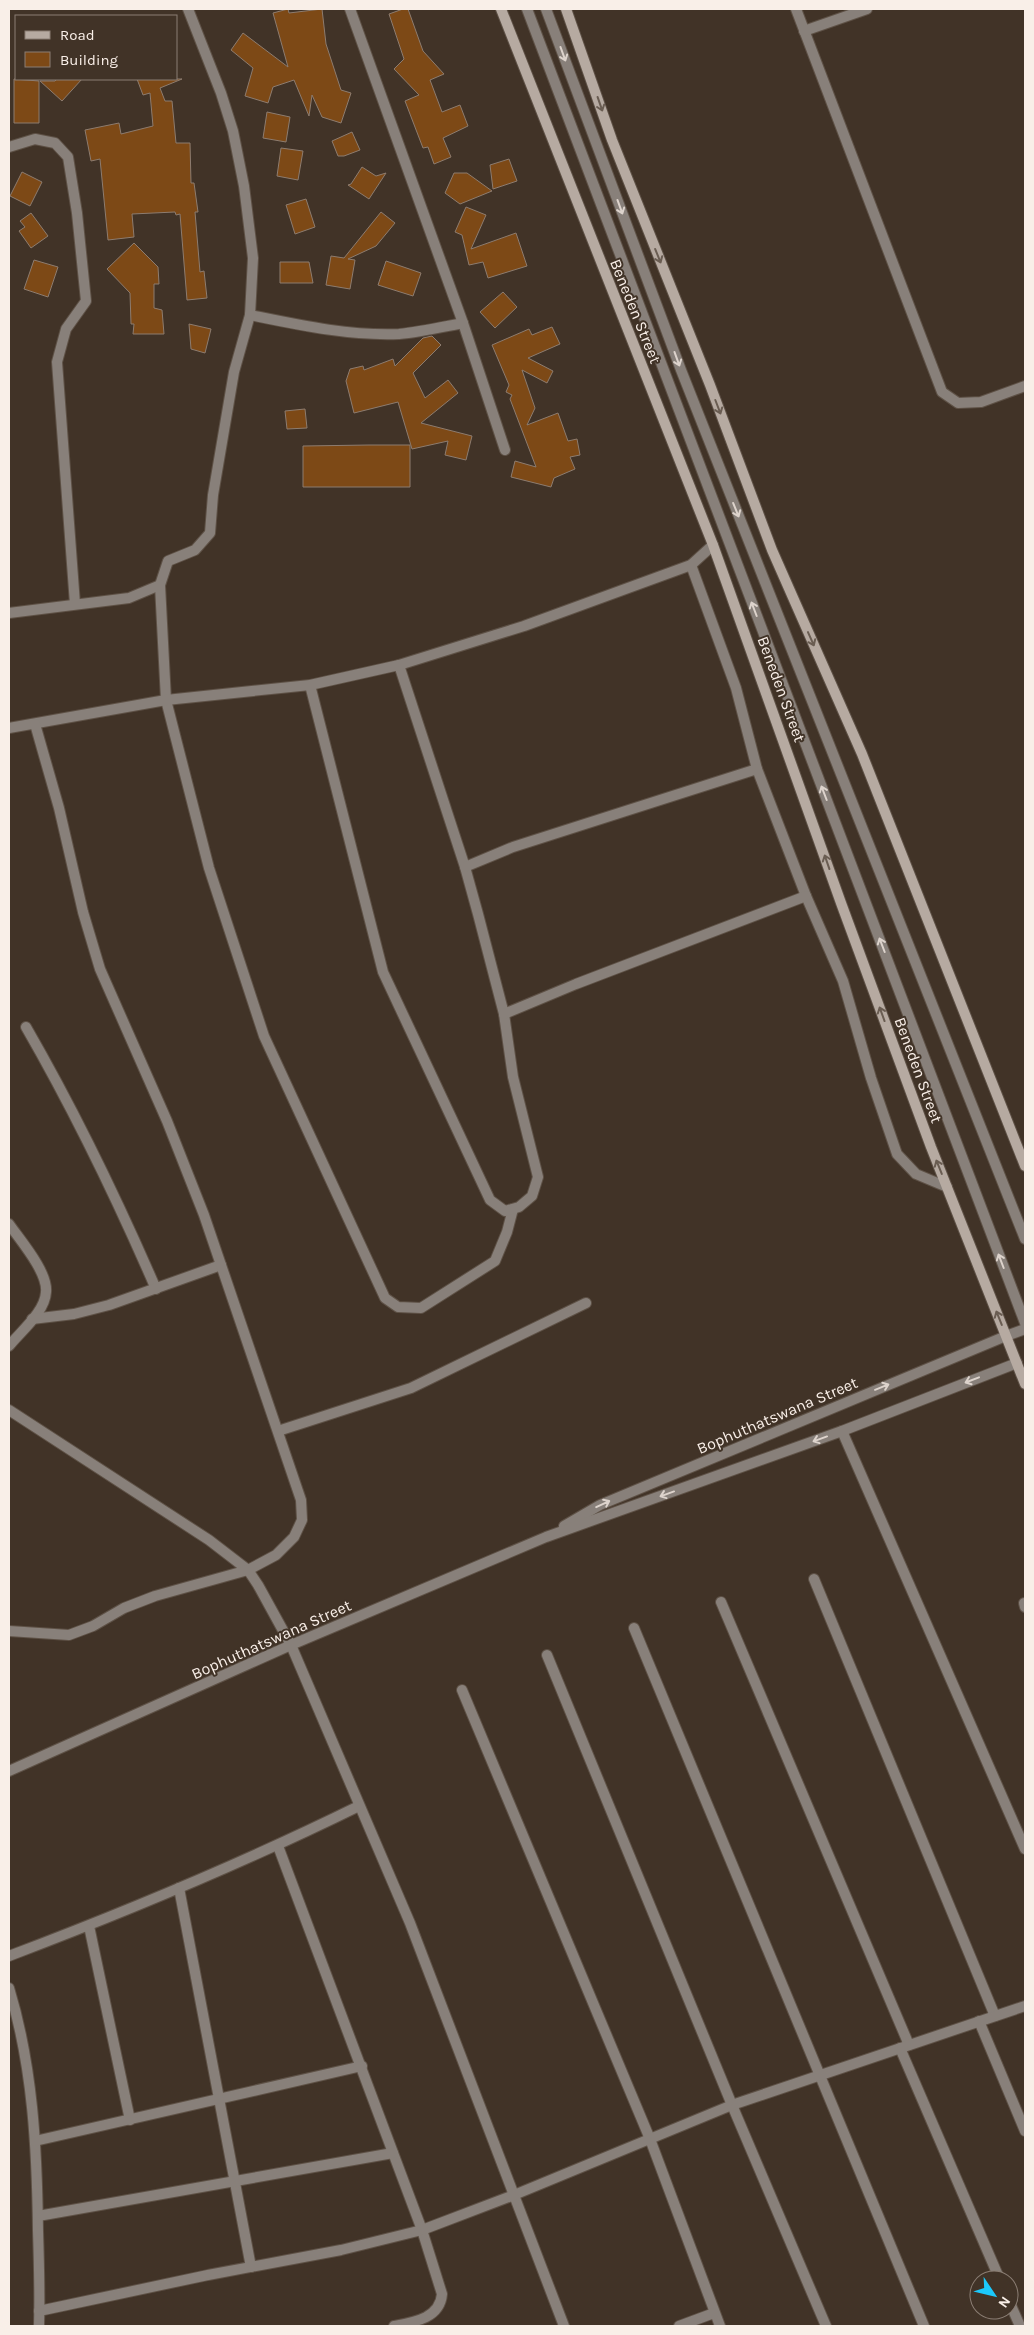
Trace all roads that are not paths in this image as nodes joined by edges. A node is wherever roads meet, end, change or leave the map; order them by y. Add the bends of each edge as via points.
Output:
1 (188, 9) edge
2 (350, 9) edge
3 (501, 9) edge
4 (527, 9) edge
5 (546, 9) edge
6 (566, 9) edge
7 (796, 9) edge
8 (866, 9) edge
9 (804, 31) junction
10 (9, 147) edge
11 (250, 315) junction
12 (463, 323) junction
13 (1025, 386) edge
14 (505, 450) dead end
15 (713, 545) junction
16 (691, 565) junction
17 (160, 585) junction
18 (75, 604) junction
19 (9, 613) edge
20 (399, 665) junction
21 (310, 685) junction
22 (166, 700) junction
23 (35, 724) junction
24 (9, 728) edge
25 (757, 769) junction
26 (465, 867) junction
27 (806, 896) junction
28 (504, 1014) junction
29 (26, 1027) dead end
30 (1025, 1166) edge
31 (947, 1187) junction
32 (513, 1209) junction
33 (9, 1224) edge
34 (1025, 1239) edge
35 (222, 1265) junction
36 (156, 1289) junction
37 (586, 1303) dead end
38 (32, 1319) junction
39 (1025, 1323) edge
40 (1025, 1330) edge
41 (1006, 1336) junction
42 (9, 1346) edge
43 (1021, 1361) edge
44 (1025, 1384) edge
45 (9, 1410) edge
46 (278, 1431) junction
47 (842, 1431) junction
48 (546, 1537) junction
49 (248, 1570) junction
50 (814, 1579) dead end
51 (721, 1602) dead end
52 (634, 1628) dead end
53 (9, 1631) edge
54 (291, 1645) junction
55 (547, 1655) dead end
56 (462, 1690) dead end
57 (9, 1771) edge
58 (359, 1806) junction
59 (278, 1846) junction
60 (1025, 1849) edge
61 (179, 1888) junction
62 (89, 1926) junction
63 (9, 1956) edge
64 (9, 1988) edge
65 (1025, 2006) edge
66 (995, 2016) junction
67 (979, 2021) junction
68 (905, 2046) junction
69 (362, 2066) junction
70 (820, 2075) junction
71 (218, 2100) junction
72 (732, 2105) junction
73 (130, 2120) junction
74 (1025, 2130) edge
75 (650, 2139) junction
76 (35, 2141) junction
77 (393, 2153) junction
78 (234, 2182) junction
79 (514, 2195) junction
80 (38, 2216) junction
81 (422, 2230) junction
82 (251, 2267) junction
83 (996, 2270) edge
84 (39, 2311) junction
85 (714, 2312) junction
86 (39, 2326) edge
87 (394, 2326) edge
88 (564, 2326) edge
89 (679, 2326) edge
90 (720, 2326) edge
91 (826, 2326) edge
92 (924, 2326) edge

1 - 11 street via 221,93 244,186 253,258
2 - 12 street
3 - 15 main road, Beneden Street
39 -> 4 street
5 -> 34 street via 681,370
6 -> 30 main road via 612,140 772,550 862,754
7 - 9 street
8 - 9 street
9 - 13 street via 942,392 958,402 981,402
10 - 18 street via 35,139 55,143 68,157 77,212 86,301 66,330 57,362
11 - 12 street via 301,326 378,334
11 - 17 street via 233,382 213,495 210,533 194,550 168,561
12 - 14 street
15 - 16 street
31 -> 15 main road, Beneden Street
16 - 20 street via 533,623
16 - 25 street via 736,688
17 - 18 street via 128,598
17 - 22 street
18 - 19 street
20 - 21 street
20 - 26 street
21 - 22 street
21 - 32 street via 382,972 490,1200 506,1211
22 - 23 street
22 - 32 street via 209,868 264,1036 385,1298 398,1307 421,1308 495,1261 508,1232
23 - 24 street
23 - 35 street via 100,968 167,1121
25 - 26 street via 513,846
25 - 27 street
26 - 28 street
27 - 28 street
27 - 31 street via 843,981 897,1154 916,1174
28 - 32 street via 513,1077 538,1177 532,1196
29 - 36 street via 66,1096
41 -> 31 main road, Beneden Street
33 - 38 street via 44,1276 46,1292 42,1306
35 - 36 street
35 - 46 street
36 - 38 street via 83,1312
37 - 46 street via 411,1388
38 - 42 street
40 - 41 street, Bophuthatswana Street
41 - 43 main road, Beneden Street
48 -> 41 street, Bophuthatswana Street via 600,1505
43 - 44 main road, Beneden Street
43 -> 47 street, Bophuthatswana Street
45 - 49 street via 210,1540
46 - 49 street via 301,1500 302,1520 294,1537 276,1555
47 -> 48 street, Bophuthatswana Street
47 - 60 street
48 - 54 street, Bophuthatswana Street
49 - 53 street via 155,1596 69,1635
49 - 54 street
50 - 66 street
51 - 68 street
52 - 70 street
54 - 57 street, Bophuthatswana Street
54 - 58 street
55 - 72 street
56 - 75 street
58 - 59 street
58 - 79 street via 410,1923
59 - 61 street
59 - 69 street
61 - 62 street
61 - 71 street
62 - 63 street
62 - 73 street
64 - 76 street via 32,2094
65 - 66 street
66 - 67 street
67 - 68 street
67 - 74 street
68 - 70 street
68 - 83 street
69 - 71 street
69 - 77 street
70 - 72 street
70 - 92 street
71 - 73 street
71 - 78 street
72 - 75 street
72 - 91 street
73 - 76 street
75 - 79 street
75 - 85 street
76 - 80 street
77 - 78 street
77 - 81 street
78 - 80 street
78 - 82 street
79 - 81 street
79 - 88 street
80 - 84 street
81 - 82 street
81 - 87 street via 442,2294 441,2304 420,2320
82 - 84 street
84 - 86 street
85 - 89 street
85 - 90 street

